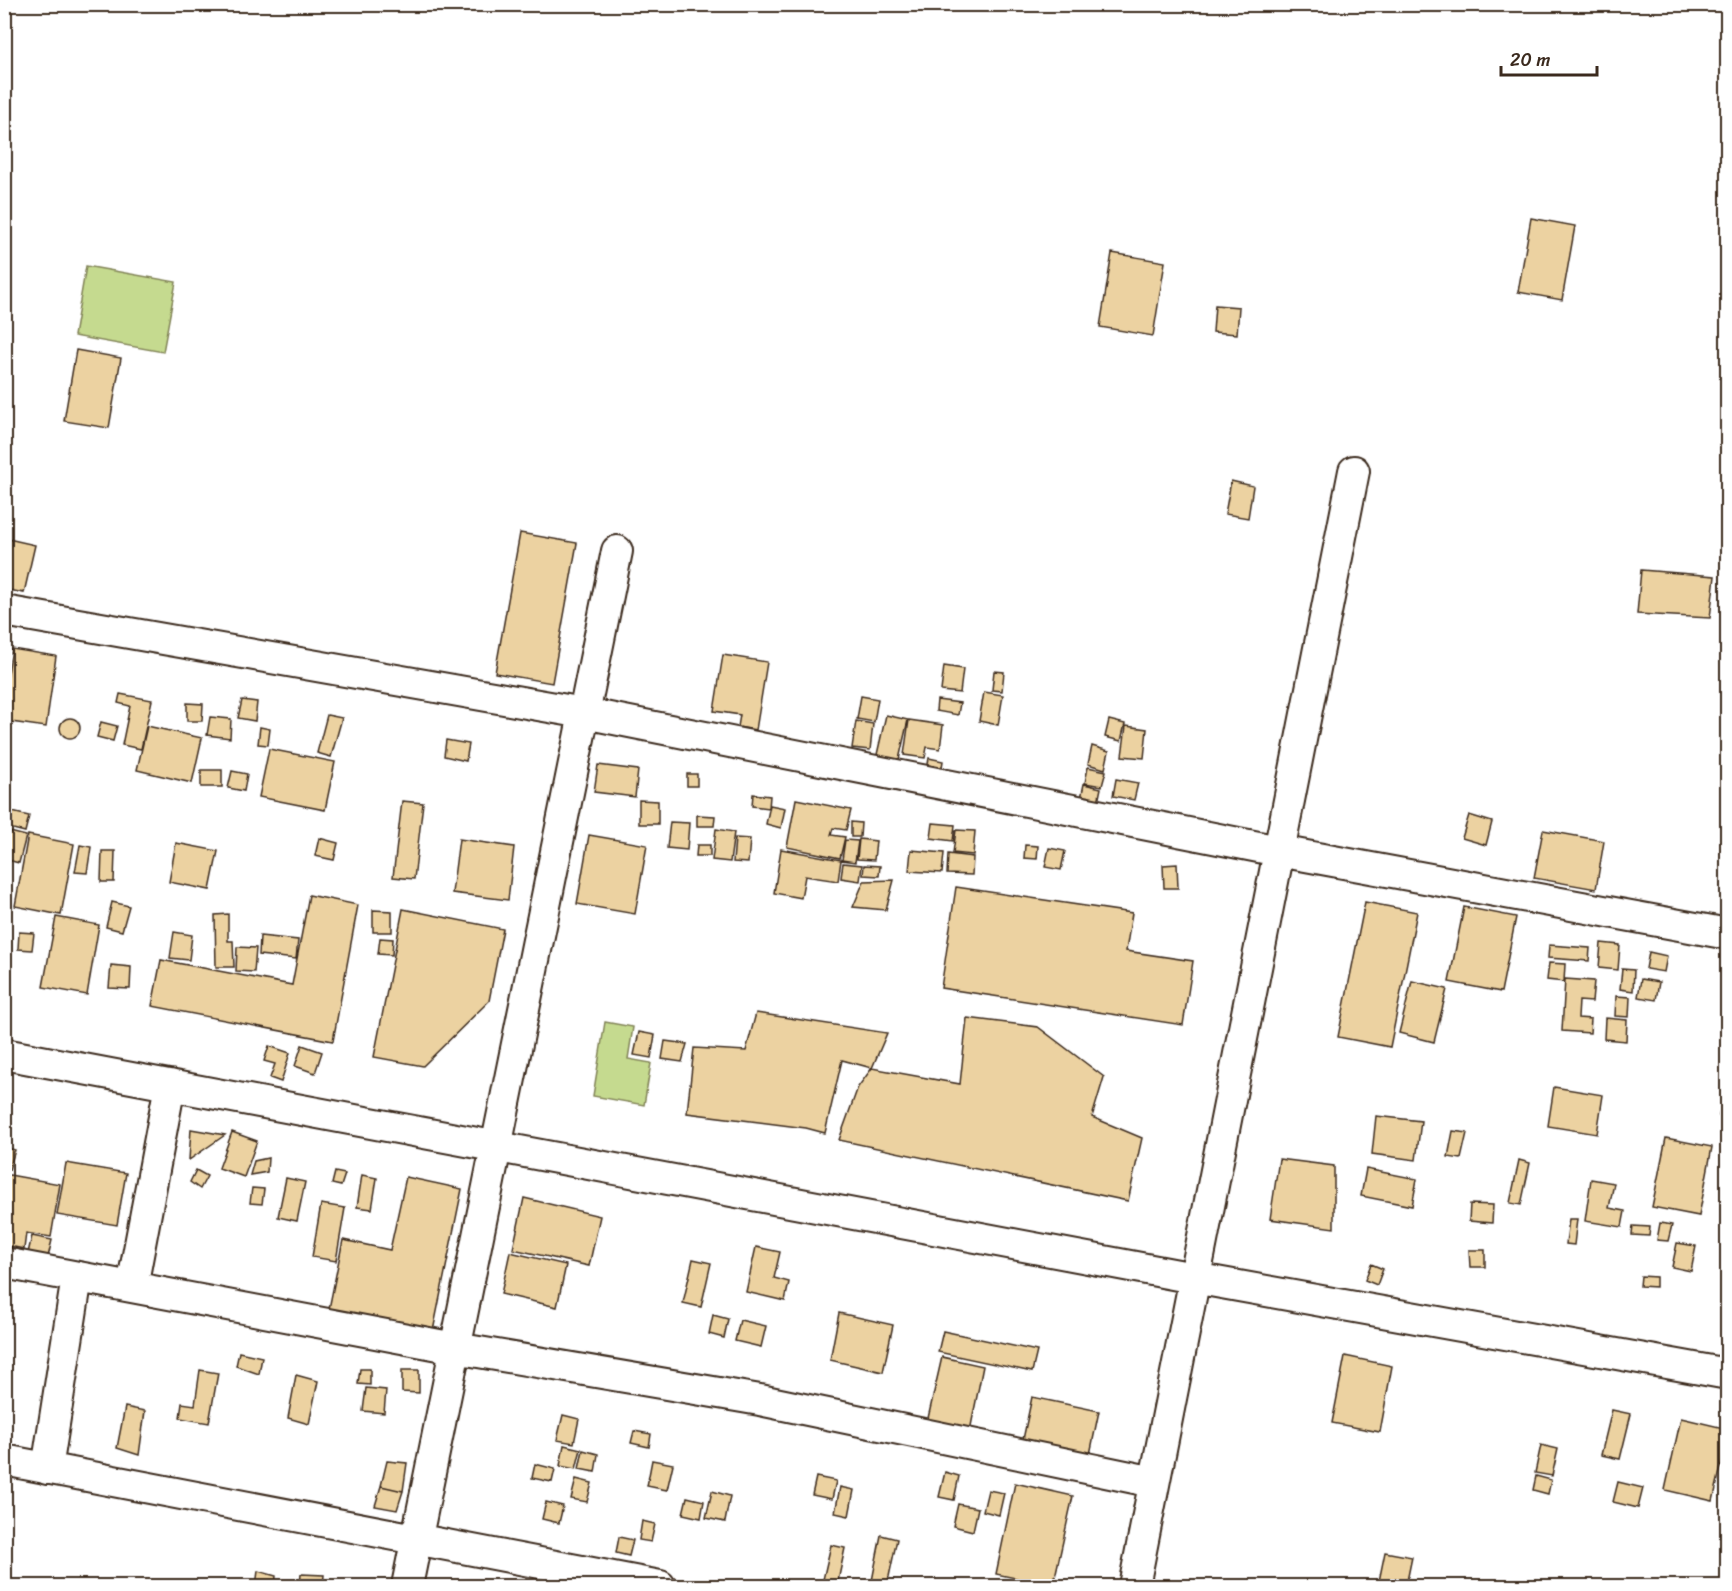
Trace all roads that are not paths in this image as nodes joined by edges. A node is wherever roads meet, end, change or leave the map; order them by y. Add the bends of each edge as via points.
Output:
1 (1354, 471) dead end
2 (617, 551) dead end
3 (4, 611) edge
4 (584, 713) junction
5 (1279, 851) junction
6 (1728, 934) edge
7 (4, 1054) edge
8 (170, 1085) junction
9 (496, 1147) junction
10 (4, 1263) edge
11 (77, 1277) junction
12 (1194, 1278) junction
13 (132, 1287) junction
14 (455, 1348) junction
15 (1728, 1374) edge
16 (4, 1460) edge
17 (47, 1469) junction
18 (1154, 1482) junction
19 (417, 1540) junction
20 (408, 1587) edge
21 (660, 1587) edge
22 (1134, 1587) edge

1 - 5 street
2 - 4 street
3 - 4 street
4 - 5 street
4 - 9 street
5 - 6 street
5 - 12 street
7 - 8 street
8 - 9 street
8 - 13 street
9 - 12 street
9 - 14 street
10 - 11 street
11 - 13 street
11 - 17 street
12 - 15 street
12 - 18 street
13 - 14 street
14 - 18 street via 760,1400
14 - 19 street
16 - 17 street
17 - 19 street
18 - 22 street
19 - 20 street
19 - 21 street

